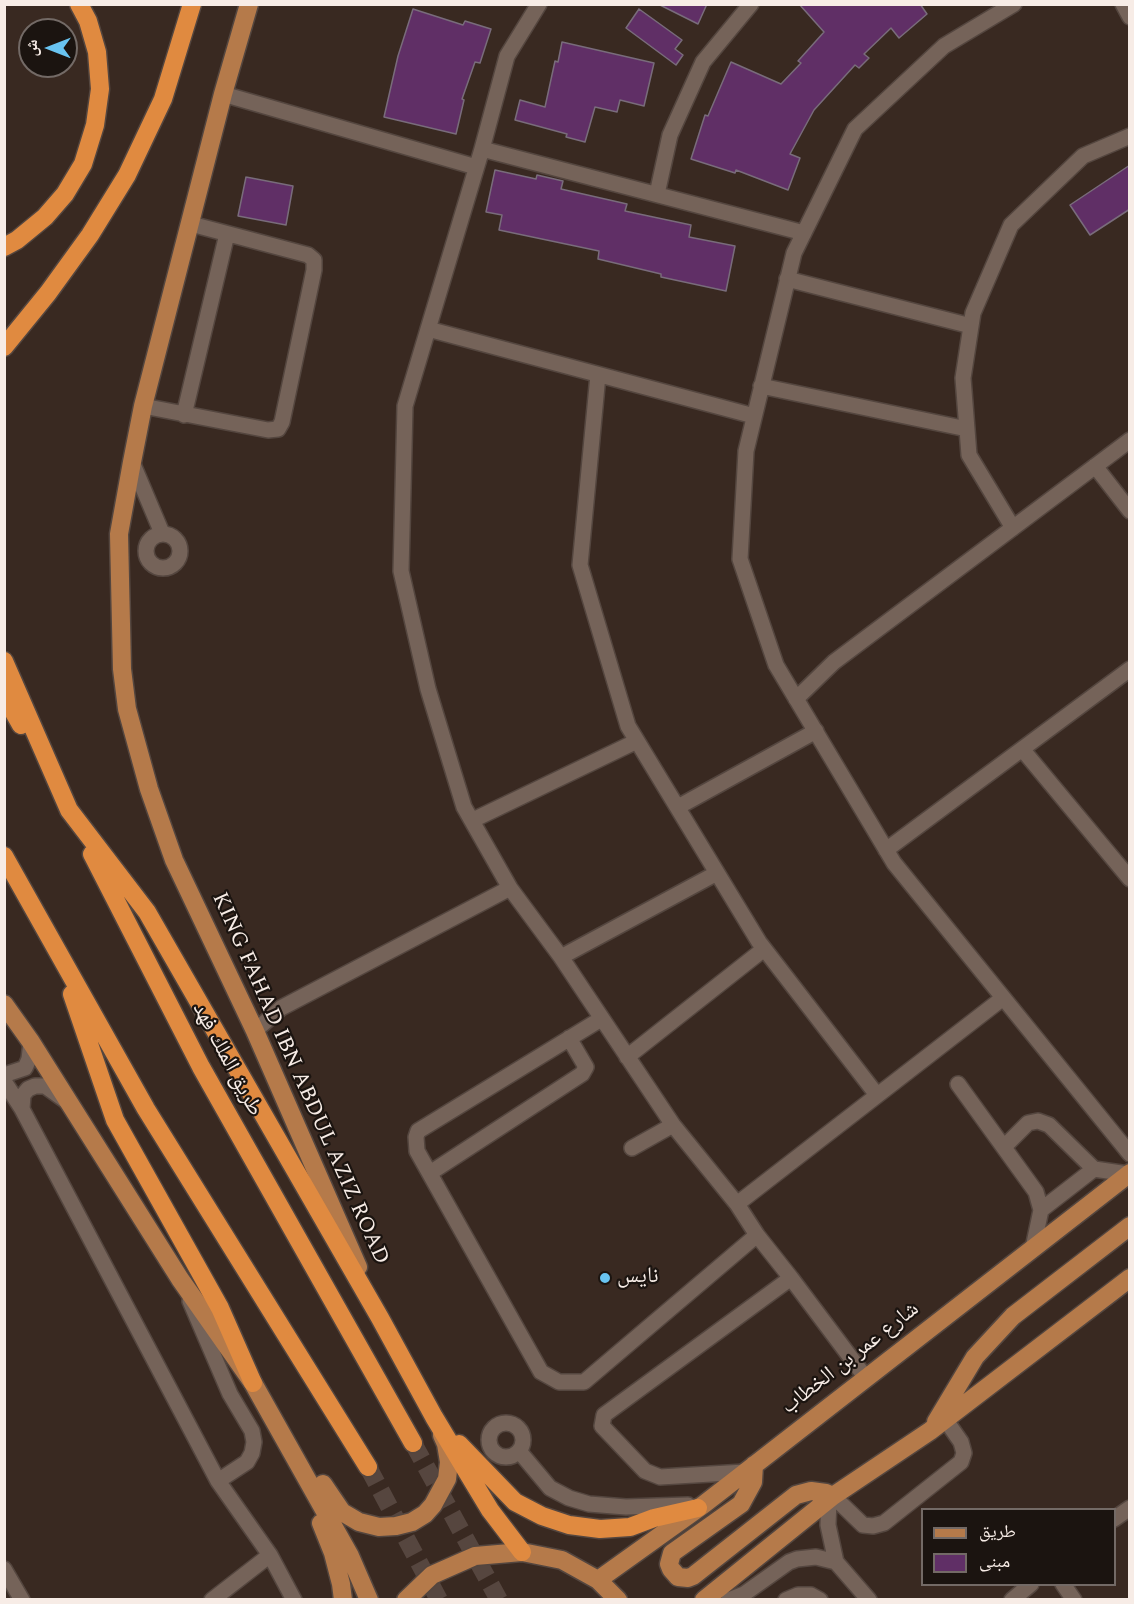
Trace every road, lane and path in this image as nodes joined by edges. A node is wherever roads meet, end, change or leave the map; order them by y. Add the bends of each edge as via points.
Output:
1 (79, 4) edge
2 (192, 4) edge
3 (249, 4) edge
4 (539, 4) edge
5 (751, 4) edge
6 (1014, 4) edge
7 (1123, 4) edge
8 (1130, 17) edge
9 (223, 94) junction
10 (1130, 135) edge
11 (482, 148) junction
12 (476, 167) junction
13 (657, 194) junction
14 (190, 224) junction
15 (804, 233) junction
16 (227, 234) junction
17 (4, 247) edge
18 (787, 279) junction
19 (971, 326) junction
20 (428, 329) junction
21 (4, 347) edge
22 (598, 375) junction
23 (761, 386) junction
24 (143, 406) junction
25 (184, 415) junction
26 (754, 416) junction
27 (967, 429) junction
28 (1130, 440) edge
29 (132, 462) junction
30 (1095, 466) junction
31 (1130, 511) edge
32 (1013, 528) junction
33 (162, 533) dead end
34 (4, 661) edge
35 (1130, 669) edge
36 (4, 695) edge
37 (796, 699) junction
38 (816, 731) junction
39 (637, 741) junction
40 (1022, 749) junction
41 (678, 807) junction
42 (69, 810) junction
43 (473, 820) junction
44 (886, 850) junction
45 (4, 856) edge
46 (717, 873) junction
47 (1130, 879) edge
48 (510, 888) junction
49 (764, 949) junction
50 (57, 950) junction
51 (561, 957) junction
52 (1003, 998) junction
53 (4, 1004) edge
54 (601, 1019) junction
55 (255, 1031) junction
56 (569, 1038) junction
57 (31, 1042) junction
58 (627, 1057) junction
59 (4, 1075) edge
60 (4, 1081) edge
61 (958, 1084) dead end
62 (877, 1095) junction
63 (67, 1101) junction
64 (22, 1109) junction
65 (673, 1125) junction
66 (1126, 1144) edge
67 (1005, 1146) junction
68 (632, 1148) dead end
69 (1094, 1169) junction
70 (430, 1173) junction
71 (1129, 1174) edge
72 (737, 1204) junction
73 (1041, 1210) junction
74 (1130, 1226) edge
75 (757, 1235) junction
76 (1033, 1248) junction
77 (791, 1278) junction
78 (1130, 1278) edge
79 (180, 1279) junction
80 (380, 1318) junction
81 (866, 1378) junction
82 (257, 1390) junction
83 (434, 1417) junction
84 (945, 1419) junction
85 (930, 1431) junction
86 (286, 1441) junction
87 (413, 1443) tunnel mouth
88 (519, 1451) dead end
89 (368, 1467) tunnel mouth
90 (749, 1468) junction
91 (218, 1481) junction
92 (831, 1498) junction
93 (701, 1506) junction
94 (1130, 1508) edge
95 (1116, 1518) edge
96 (522, 1552) junction
97 (270, 1555) junction
98 (836, 1562) junction
99 (4, 1569) edge
100 (598, 1580) junction
101 (1028, 1586) edge
102 (1064, 1586) edge
103 (22, 1599) edge
104 (212, 1599) edge
105 (294, 1599) edge
106 (343, 1599) edge
107 (369, 1599) edge
108 (406, 1599) edge
109 (618, 1599) edge
110 (704, 1599) edge
111 (729, 1599) edge
112 (786, 1599) edge
113 (820, 1599) edge
114 (869, 1599) edge
115 (1012, 1599) edge
116 (1074, 1599) edge

1 - 17 highway via 97,52 100,89 84,164 45,217
2 - 21 highway via 163,99 127,175 90,235
3 - 9 main road, KING FAHAD IBN ABDUL AZIZ ROAD
4 - 11 street via 507,56
5 - 13 street via 703,62 670,135
6 - 15 street via 944,46 855,129
7 - 8 street
9 - 12 street
9 - 14 main road, KING FAHAD IBN ABDUL AZIZ ROAD
10 - 19 street via 1083,156 1011,225
11 - 12 street
11 - 13 street
12 - 20 street
13 - 15 street
14 - 16 street
14 - 24 main road, KING FAHAD IBN ABDUL AZIZ ROAD
15 - 18 street
16 - 25 street
16 - 25 street via 308,255 314,260 282,422 278,429 268,430
18 - 19 street
18 - 23 street
19 - 27 street via 963,378
20 - 22 street
20 - 43 street via 405,406 401,571 428,689 464,807
22 - 26 street
22 - 39 street via 580,565 628,726
23 - 26 street
23 - 27 street
24 - 25 street
24 - 29 main road, KING FAHAD IBN ABDUL AZIZ ROAD
26 - 37 street via 746,450 740,559 776,665
27 - 32 street via 969,455
28 - 30 street
29 - 33 street
29 - 55 main road, KING FAHAD IBN ABDUL AZIZ ROAD via 119,534 122,669 127,709 174,860
30 - 31 street
30 - 32 street
32 - 37 street via 834,662
34 - 42 highway
35 - 40 street
36 - 42 highway, طريق الملك فهد
37 - 38 street
38 - 41 street
38 - 44 street
39 - 41 street
39 - 43 street
40 - 44 street
40 - 47 street
41 - 46 street
42 - 80 highway via 147,912
42 - 87 highway, طريق الملك فهد via 201,1067
43 - 48 street
44 - 52 street
45 - 50 highway
46 - 49 street
46 - 51 street
48 - 51 street
48 - 55 street via 281,1008
49 - 58 street
49 - 62 street
50 - 82 highway via 116,1120 220,1308
50 - 89 highway via 146,1109
51 - 54 street
52 - 62 street
52 - 66 street
53 - 57 main road
54 - 56 street
54 - 58 street
55 - 80 main road, KING FAHAD IBN ABDUL AZIZ ROAD
56 - 70 street via 418,1131 417,1150
56 - 70 street via 586,1067 582,1074
57 - 59 street via 25,1068
57 - 63 main road
58 - 65 street
60 - 64 street
61 - 67 street
62 - 72 street
63 - 64 street via 45,1086 35,1086 23,1095
63 - 79 main road
64 - 91 street
65 - 68 street
65 - 72 street
67 - 69 street via 1028,1123 1038,1121 1049,1125
67 - 73 street via 1036,1192
69 - 71 street
69 - 73 street
70 - 75 street via 541,1372 559,1382 584,1382
71 - 76 main road, شارع عمر بن الخطاب
72 - 75 street
73 - 76 street
74 - 85 main road via 1006,1324 975,1357
75 - 77 street
76 - 81 main road, شارع عمر بن الخطاب
77 - 81 street
77 - 90 street via 604,1415 602,1426 628,1455 645,1471 660,1477
78 - 84 main road
79 - 82 main road
79 - 91 street via 230,1394 252,1431 252,1453 246,1462
80 - 83 highway
81 - 90 main road, شارع عمر بن الخطاب
82 - 83 main road via 296,1437 342,1512 379,1527 412,1522 433,1506 441,1492 449,1462
82 - 86 main road
83 - 93 highway via 515,1502 569,1525 630,1527
83 - 96 highway via 490,1510
84 - 85 main road
84 - 92 street via 961,1442 961,1462 884,1523 864,1525
85 - 92 main road
86 - 106 main road via 333,1553
86 - 107 main road via 350,1556
88 - 93 street via 550,1488 569,1498 626,1507
90 - 92 main road via 753,1482 741,1504 672,1553 670,1569 678,1577 693,1576 796,1495 811,1491 826,1493
90 - 93 main road, شارع عمر بن الخطاب
91 - 97 street
92 - 98 street via 828,1525
92 - 110 main road
93 - 100 main road, شارع عمر بن الخطاب
94 - 95 street
96 - 100 main road via 562,1560
96 - 108 main road via 475,1556 432,1575
97 - 104 street
97 - 105 street
98 - 111 street via 816,1557 797,1559
98 - 114 street
99 - 103 street
100 - 109 main road
101 - 115 street
102 - 116 street
112 - 113 street via 798,1595

